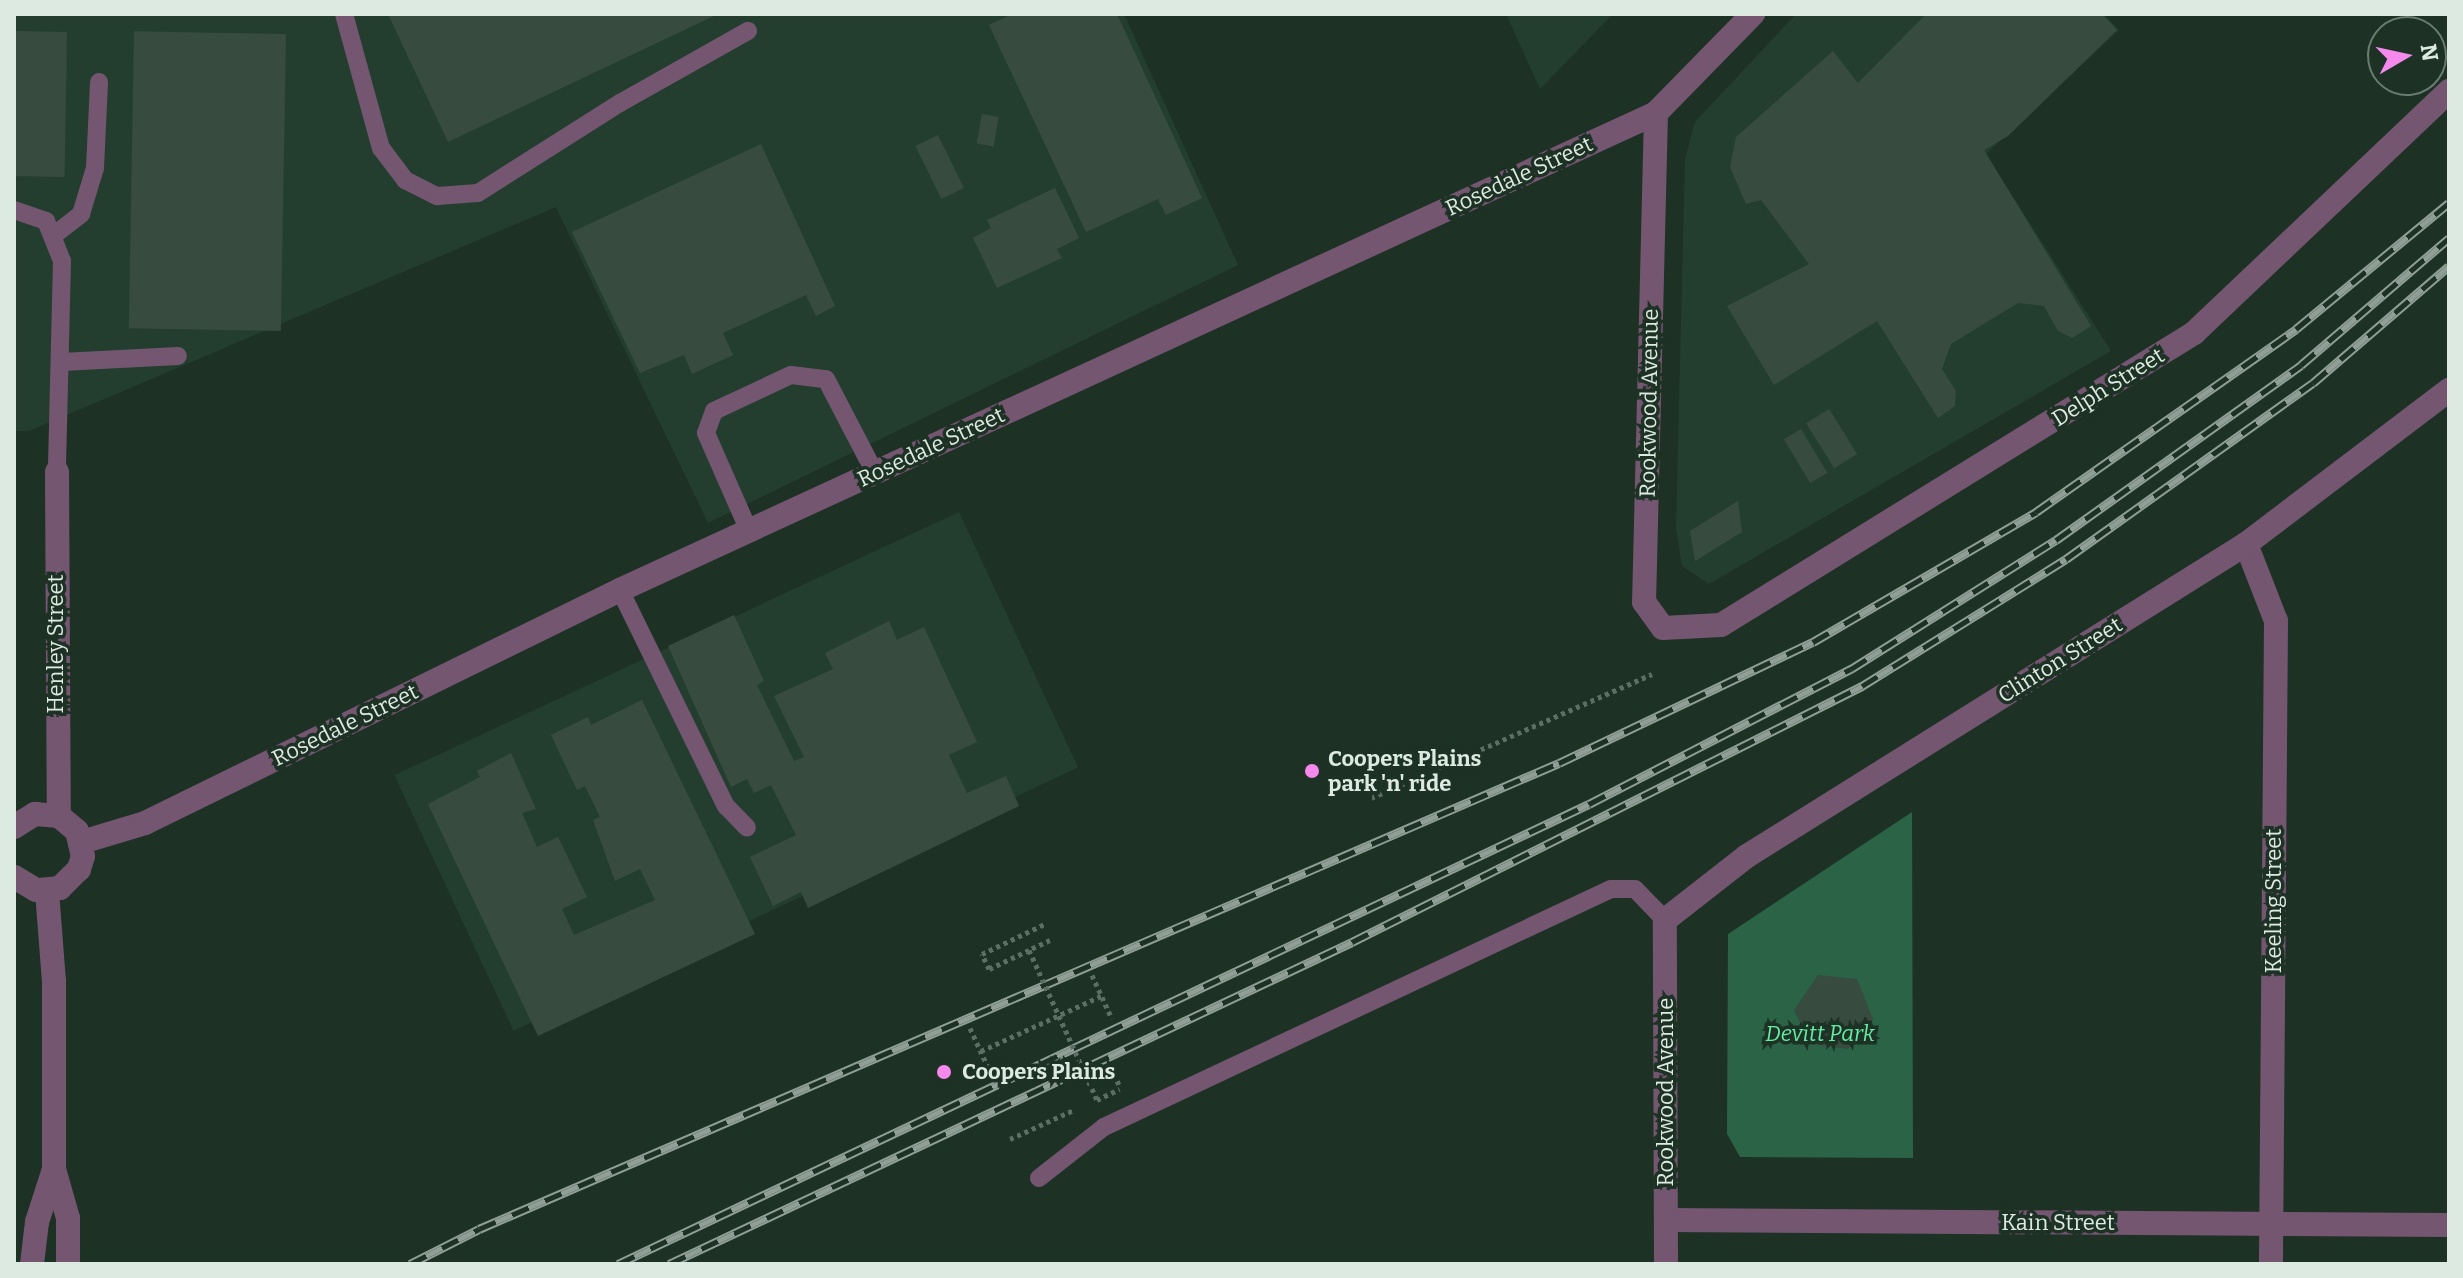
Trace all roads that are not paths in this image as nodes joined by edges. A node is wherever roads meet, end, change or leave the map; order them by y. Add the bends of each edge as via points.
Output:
1 (344, 14) edge
2 (1753, 14) edge
3 (748, 31) dead end
4 (99, 82) dead end
5 (2449, 91) edge
6 (1656, 113) junction
7 (14, 210) edge
8 (53, 236) junction
9 (178, 356) dead end
10 (62, 362) junction
11 (2449, 390) edge
12 (57, 472) joint
13 (875, 473) junction
14 (749, 531) junction
15 (2246, 544) junction
16 (620, 590) junction
17 (1721, 625) joint
18 (59, 816) junction
19 (14, 827) edge
20 (747, 828) dead end
21 (82, 842) junction
22 (14, 877) edge
23 (47, 891) junction
24 (1665, 920) junction
25 (54, 1169) junction
26 (1039, 1178) dead end
27 (1666, 1220) junction
28 (2272, 1224) junction
29 (2449, 1225) edge
30 (32, 1264) edge
31 (68, 1264) edge
32 (1666, 1264) edge
33 (2271, 1264) edge

1 - 3 lane via 381,148 405,180 437,196 478,193 620,103
2 - 6 street, Rosedale Street
4 - 8 lane via 95,168 81,214
5 - 17 street, Delph Street via 2194,333
6 - 13 street, Rosedale Street
6 - 17 street, Rookwood Avenue via 1644,602 1663,628
7 - 8 lane via 46,221
8 - 10 lane via 62,261
9 - 10 lane
10 - 12 lane
11 - 15 street, Clinton Street
12 - 18 street, Henley Street
13 - 14 street, Rosedale Street
13 - 14 lane via 826,379 791,375 714,411 706,433
14 - 16 street, Rosedale Street
15 - 24 street, Clinton Street via 1747,856
15 - 28 street, Keeling Street via 2276,621
16 - 20 lane via 726,806
16 - 21 street, Rosedale Street via 145,823
18 - 19 street via 35,814
18 - 21 street
21 - 23 street via 79,869 60,888
22 - 23 street via 25,887
23 - 25 street via 54,981
24 - 26 lane via 1635,889 1611,889 1104,1127
24 - 27 street, Rookwood Avenue
25 - 30 street via 37,1222
25 - 31 street via 68,1218
27 - 28 street, Kain Street
27 - 32 street, Rookwood Avenue
28 - 29 street, Kain Street
28 - 33 street, Keeling Street

